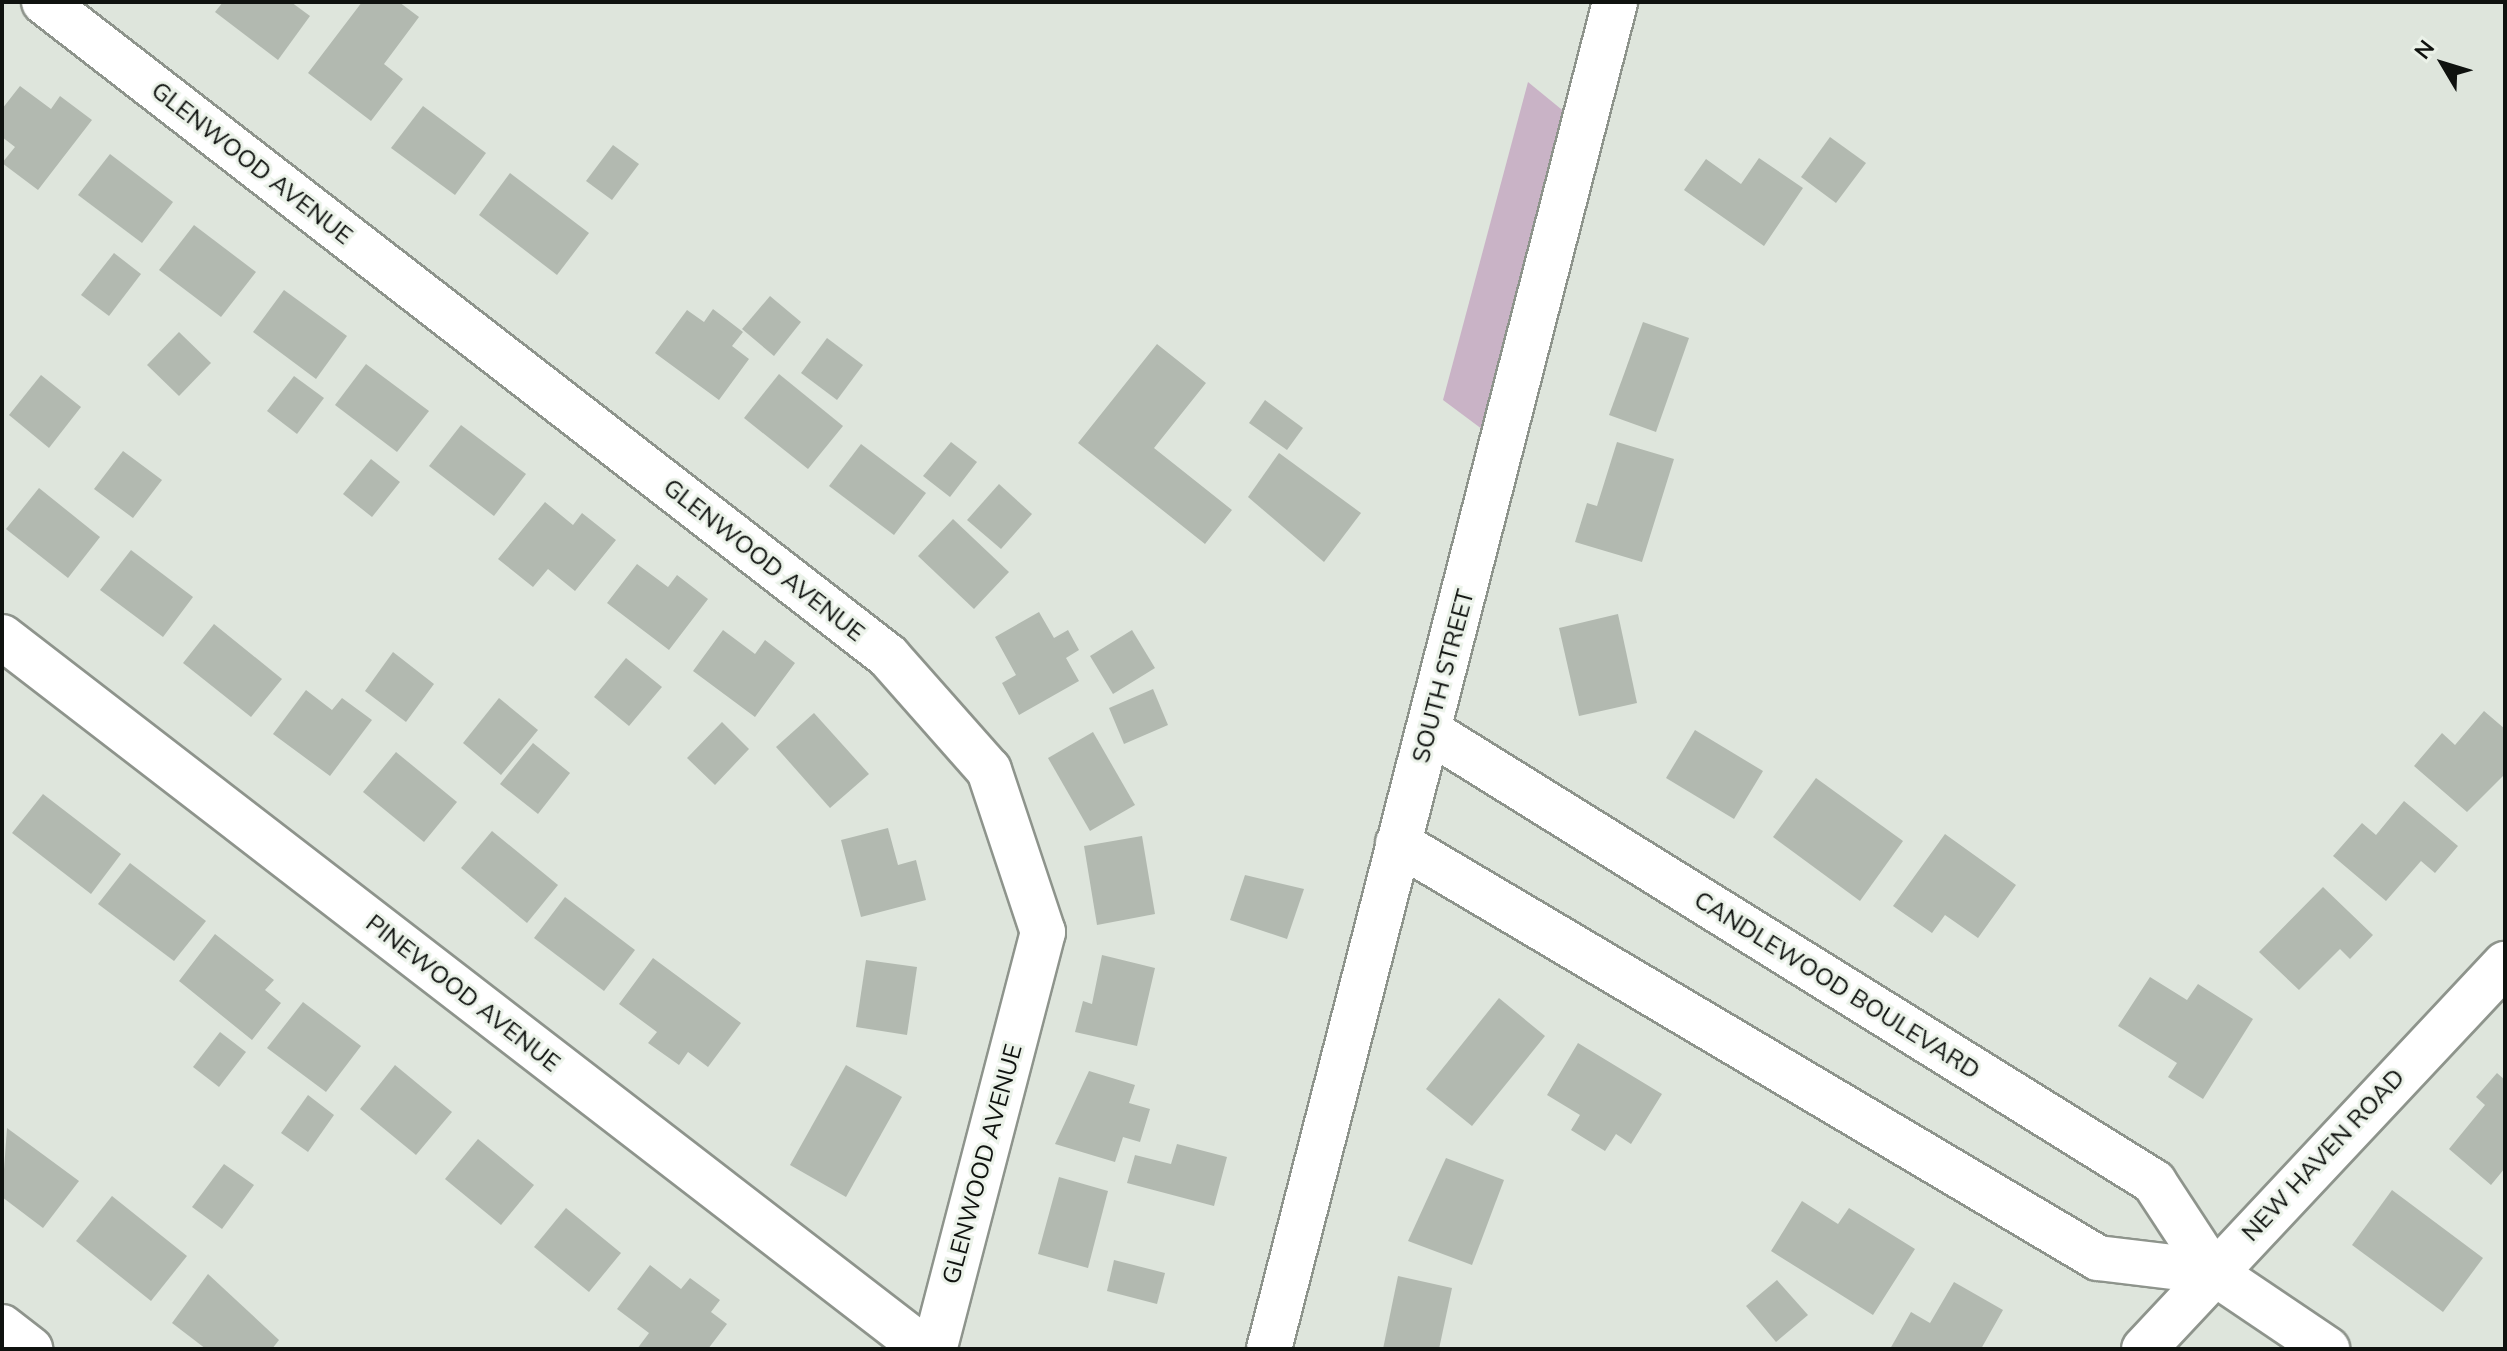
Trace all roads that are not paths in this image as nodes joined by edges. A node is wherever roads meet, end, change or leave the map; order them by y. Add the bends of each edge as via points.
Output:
1 (44, 2) edge
2 (1615, 2) edge
3 (2, 637) edge
4 (1429, 731) junction
5 (1398, 843) junction
6 (2505, 964) edge
7 (2213, 1272) junction
8 (2, 1327) edge
9 (30, 1349) edge
10 (925, 1349) edge
11 (934, 1349) edge
12 (1269, 1349) edge
13 (2144, 1349) edge
14 (2327, 1349) edge

1 - 11 street, GLENWOOD AVENUE via 888,656 989,770 1043,932
2 - 4 street, SOUTH STREET
3 - 10 street, PINEWOOD AVENUE
4 - 5 street, SOUTH STREET
4 - 7 street, CANDLEWOOD BOULEVARD via 2154,1182
5 - 7 street, CANDLEWOOD BOULEVARD via 2098,1258
5 - 12 street, SOUTH STREET
6 - 7 street, NEW HAVEN ROAD
7 - 13 street, NEW HAVEN ROAD
7 - 14 street, CANDLEWOOD BOULEVARD
8 - 9 street

